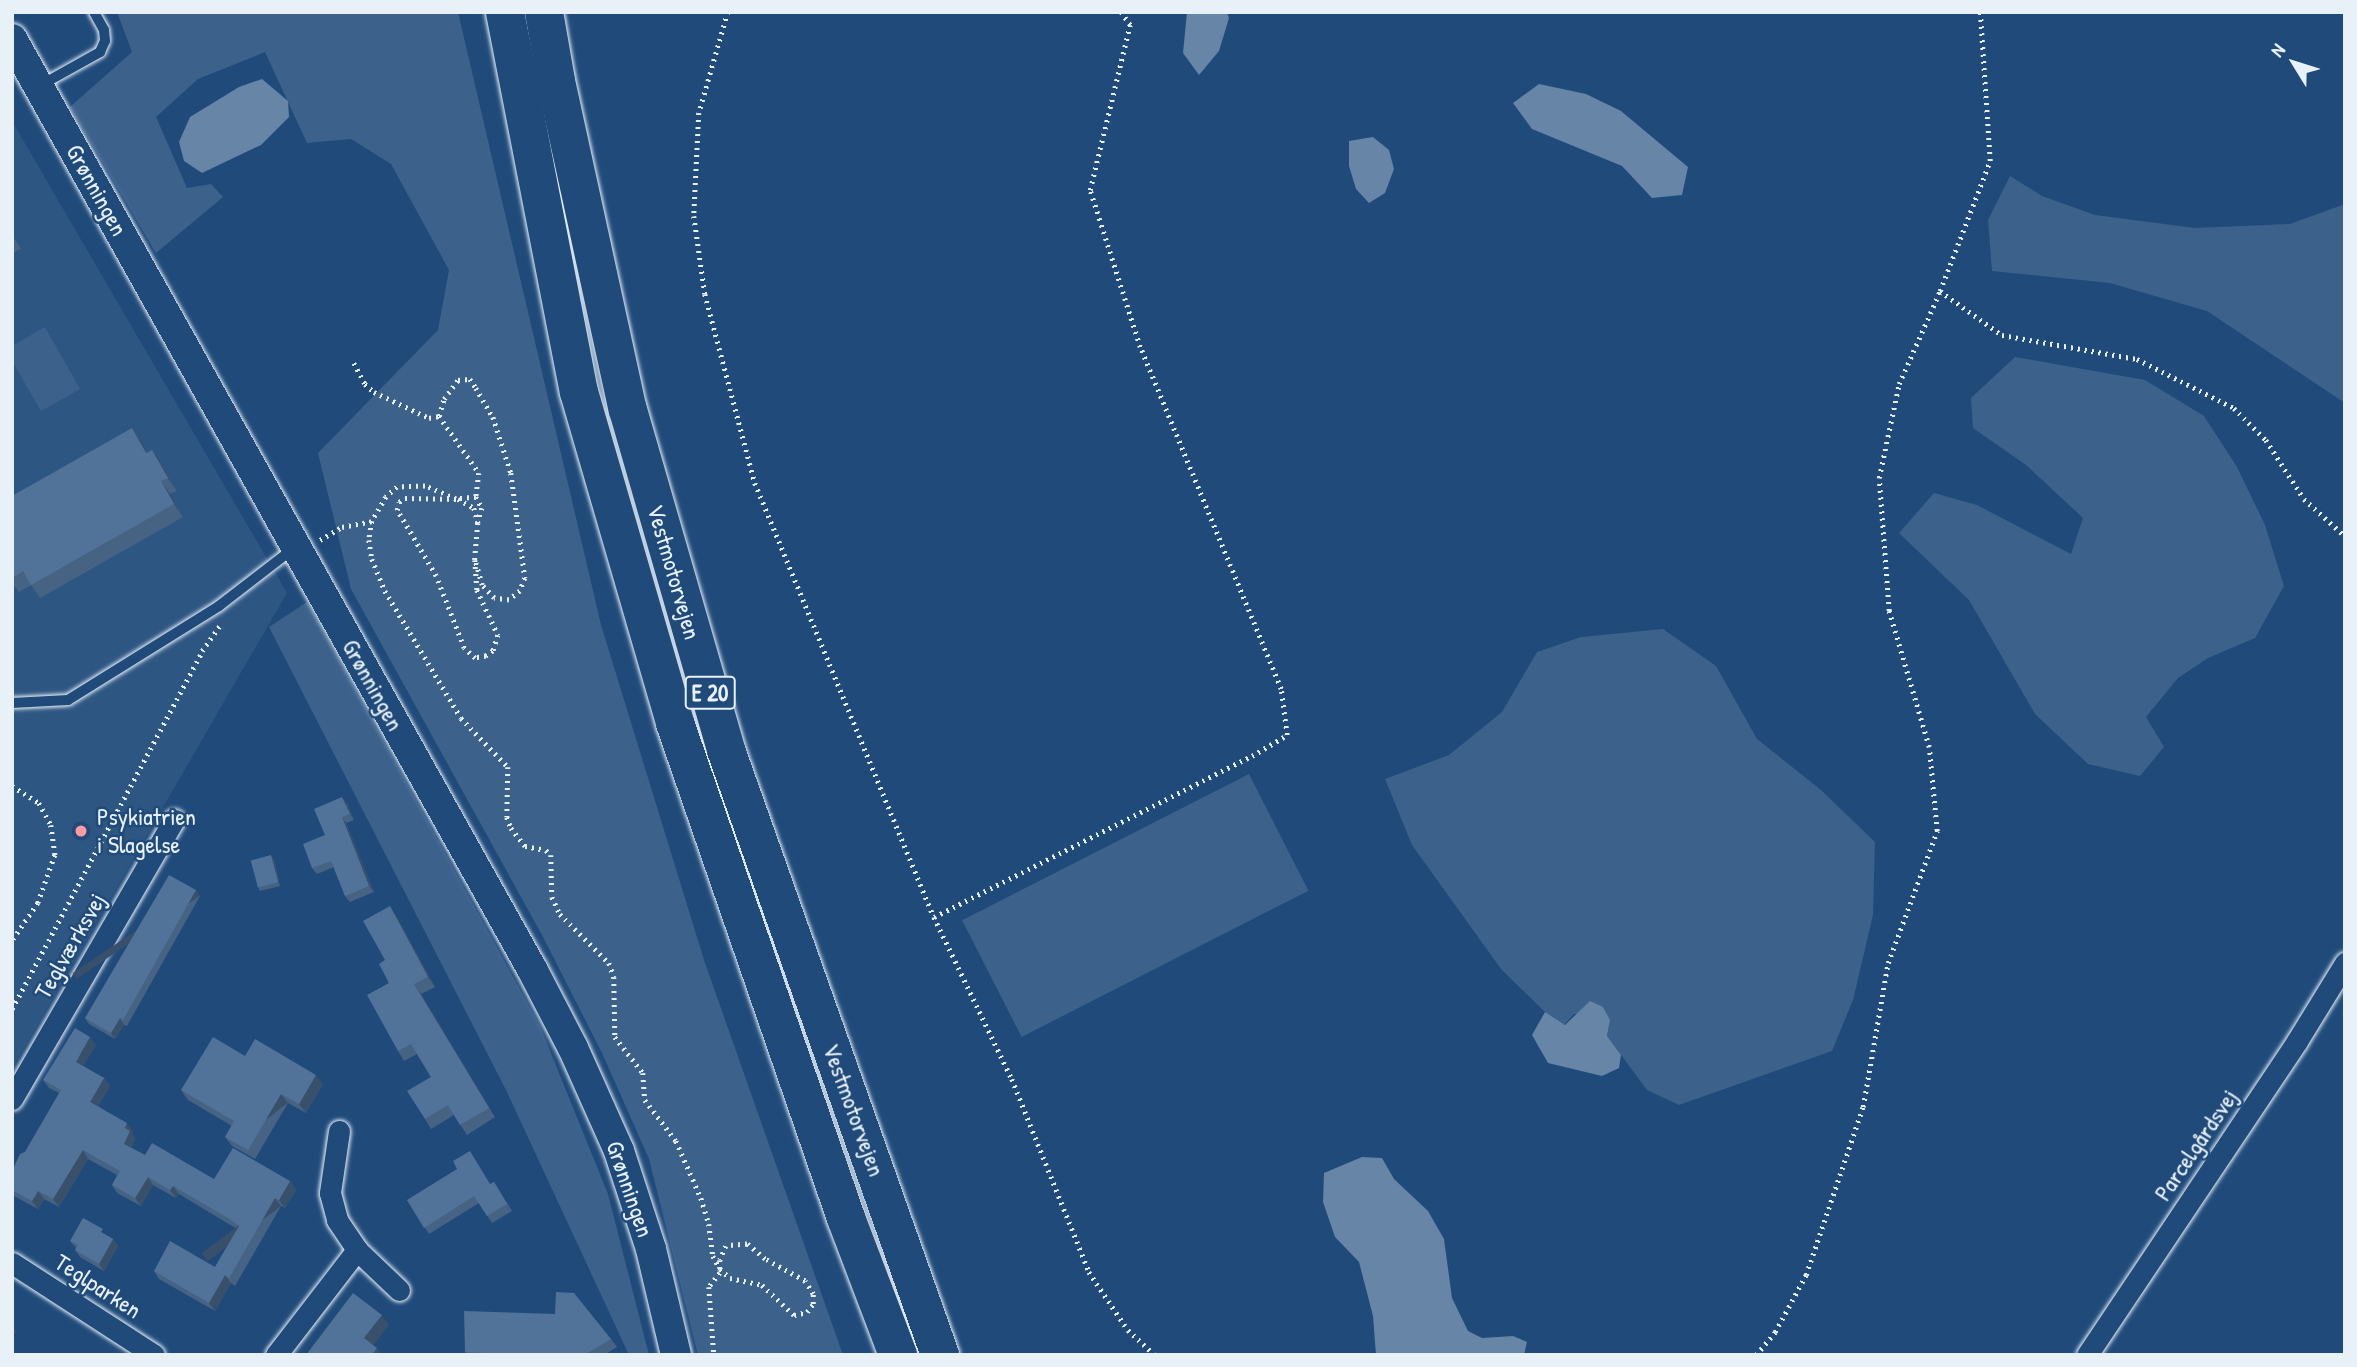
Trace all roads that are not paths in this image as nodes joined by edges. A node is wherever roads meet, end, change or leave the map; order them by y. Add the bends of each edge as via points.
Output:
1 (94, 12) edge
2 (505, 12) edge
3 (544, 12) edge
4 (12, 39) edge
5 (39, 86) junction
6 (307, 544) junction
7 (12, 703) edge
8 (174, 820) dead end
9 (2345, 963) edge
10 (12, 1099) edge
11 (339, 1131) dead end
12 (357, 1250) junction
13 (12, 1263) edge
14 (399, 1290) dead end
15 (154, 1355) edge
16 (276, 1355) edge
17 (676, 1355) edge
18 (898, 1355) edge
19 (940, 1355) edge
20 (2087, 1355) edge

1 - 5 lane via 104,30 100,52
2 - 18 highway, Vestmotorvejen / E 20 via 579,392 667,696 846,1218
3 - 19 highway, Vestmotorvejen / E 20 via 628,410 726,750
4 - 5 main road, Grønningen
5 - 6 main road, Grønningen
6 - 7 lane via 68,700
6 - 17 main road, Grønningen via 573,1048 619,1151 651,1249
8 - 10 street, Teglværksvej
9 - 20 street, Parcelgårdsvej
11 - 12 street via 330,1193 337,1220
12 - 14 street
12 - 16 street
13 - 15 street, Teglparken

